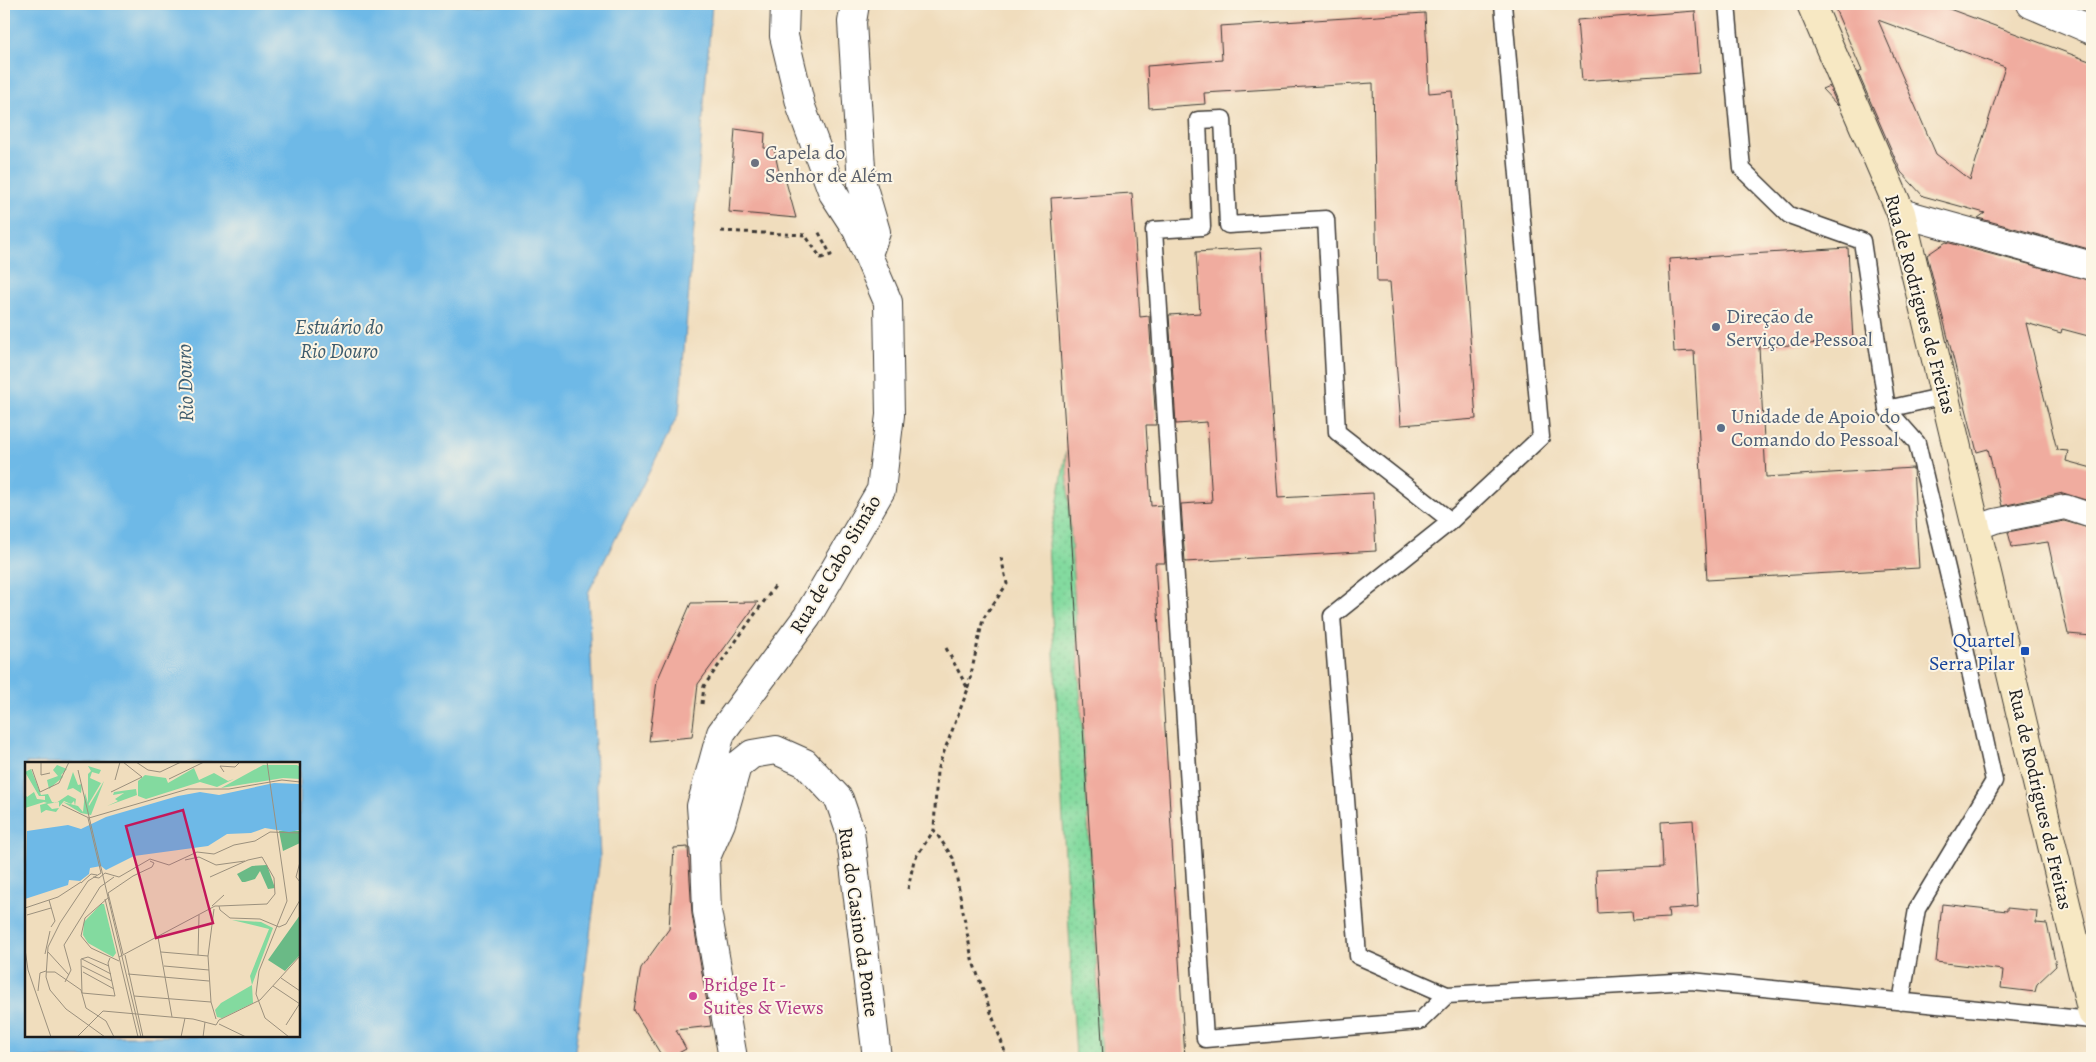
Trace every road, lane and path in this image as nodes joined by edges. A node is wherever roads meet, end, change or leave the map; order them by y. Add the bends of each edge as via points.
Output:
1 (785, 4) edge
2 (856, 4) edge
3 (1503, 4) edge
4 (1727, 4) edge
5 (1811, 4) edge
6 (2031, 4) edge
7 (2056, 4) edge
8 (2092, 30) edge
9 (1901, 213) junction
10 (816, 229) dead end
11 (721, 232) dead end
12 (868, 255) junction
13 (2092, 266) edge
14 (1945, 396) junction
15 (1887, 409) junction
16 (2092, 516) edge
17 (1451, 521) junction
18 (1976, 528) junction
19 (1001, 557) dead end
20 (946, 648) dead end
21 (968, 689) junction
22 (934, 830) junction
23 (706, 858) junction
24 (908, 889) dead end
25 (1447, 995) junction
26 (1901, 1002) junction
27 (2092, 1013) edge
28 (2092, 1020) edge
29 (733, 1058) edge
30 (877, 1058) edge
31 (1006, 1058) edge

1 - 12 street, Rua de Cabo Simão via 784,36 801,107 833,193 857,230
2 - 12 street via 852,22 862,184 876,232
3 - 17 lane via 1540,437
4 - 15 lane via 1742,169 1789,215 1862,241
5 - 9 main road, Rua de Rodrigues de Freitas
6 - 8 street
7 - 8 street
9 - 13 street
9 - 14 main road, Rua de Rodrigues de Freitas
10 - 11 path via 831,255 821,258 805,235
12 - 23 street, Rua de Cabo Simão via 888,302 890,415 881,490 807,617 721,733 701,806
14 - 15 lane
14 - 18 main road, Rua de Rodrigues de Freitas
15 - 26 lane via 1917,443 1994,781 1918,910
16 - 18 street via 2065,508 1995,521
17 - 25 lane via 1332,616 1358,956
17 - 25 lane via 1337,432 1326,219 1228,226 1222,119 1198,120 1202,228 1154,230 1205,1039 1420,1021
18 - 27 main road, Rua de Rodrigues de Freitas
19 - 21 path via 1006,584 983,619
20 - 21 path
21 - 22 path via 937,770
22 - 24 path via 914,860
22 - 31 path via 953,858 972,959
23 - 29 street, Rua de Cabo Simão via 707,911
23 - 30 street, Rua do Casino da Ponte via 721,823 737,766 752,754 776,750 805,763 839,800 850,831
25 - 26 lane via 1691,981
26 - 28 lane

